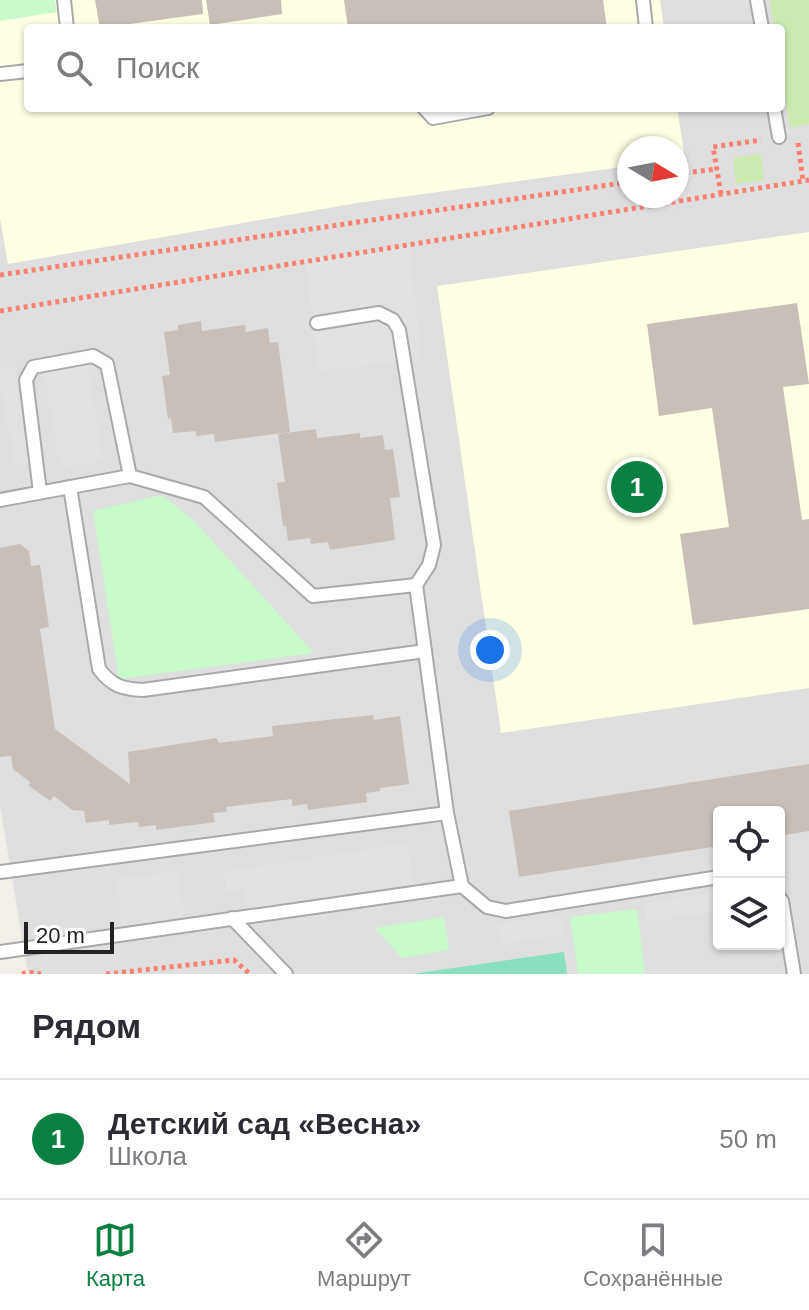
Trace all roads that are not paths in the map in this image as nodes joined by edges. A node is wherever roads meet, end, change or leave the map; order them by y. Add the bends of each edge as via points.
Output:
1 (64, 0) edge
2 (643, 0) edge
3 (757, 0) edge
4 (67, 24) edge
5 (646, 24) edge
6 (761, 24) edge
7 (24, 71) edge
8 (0, 74) edge
9 (428, 112) edge
10 (466, 112) edge
11 (775, 112) edge
12 (779, 137) dead end
13 (317, 323) dead end
14 (130, 476) junction
15 (70, 487) junction
16 (40, 492) junction
17 (0, 500) edge
18 (416, 585) junction
19 (425, 651) junction
20 (447, 813) junction
21 (0, 872) edge
22 (713, 878) edge
23 (462, 886) junction
24 (232, 918) junction
25 (785, 919) edge
26 (0, 952) edge
27 (286, 974) edge
28 (794, 974) edge

1 - 4 lane
2 - 5 lane
3 - 6 lane
7 - 8 lane
9 - 10 lane via 433,118
11 - 12 lane
13 - 18 lane via 379,313 399,330 434,545
14 - 15 lane
14 - 16 lane via 107,364 93,356 28,372
14 - 18 lane via 204,497 313,596
15 - 16 lane
15 - 19 lane via 99,669 121,689
16 - 17 lane
18 - 19 lane
19 - 20 lane
20 - 21 lane
20 - 23 lane
22 - 23 lane via 506,911 487,907
23 - 24 lane
24 - 26 lane
24 - 27 lane
25 - 28 lane

